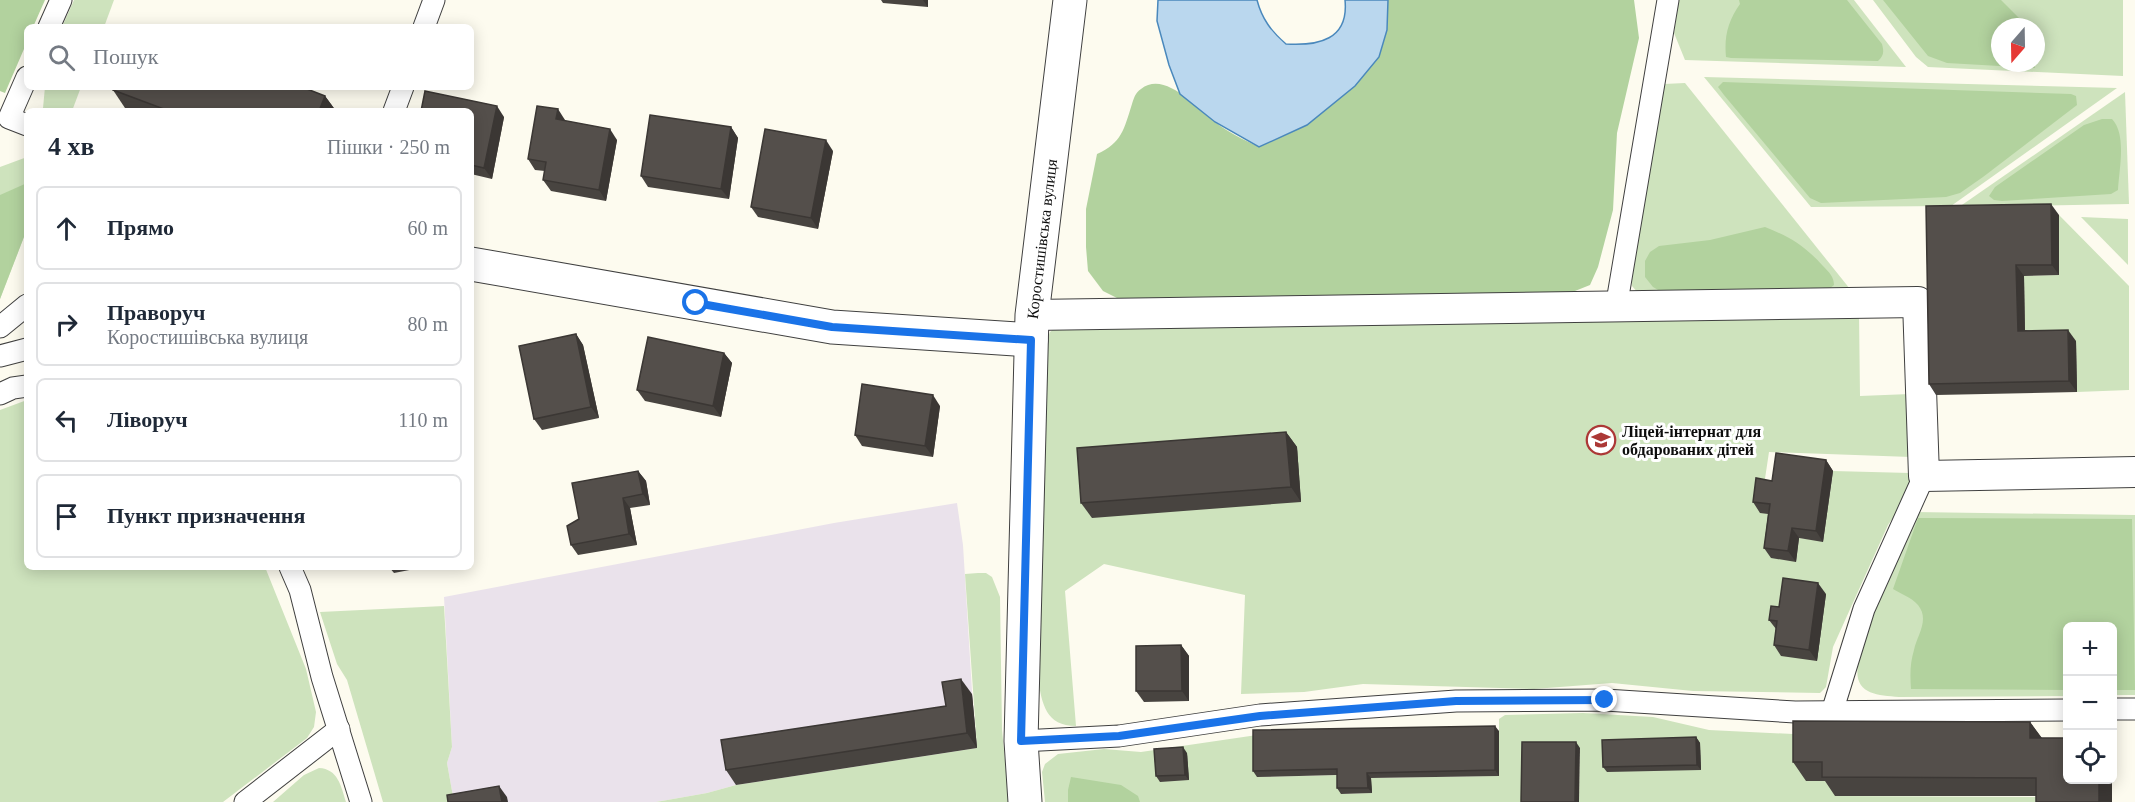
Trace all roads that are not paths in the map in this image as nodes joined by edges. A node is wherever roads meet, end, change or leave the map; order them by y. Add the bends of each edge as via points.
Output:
1 (61, 0) edge
2 (434, 0) edge
3 (1070, 0) edge
4 (1668, 0) edge
5 (50, 24) edge
6 (425, 24) edge
7 (24, 86) edge
8 (402, 90) edge
9 (395, 108) edge
10 (12, 121) edge
11 (474, 265) edge
12 (24, 307) edge
13 (1616, 308) junction
14 (0, 327) edge
15 (1031, 327) junction
16 (24, 350) edge
17 (0, 356) edge
18 (24, 386) edge
19 (0, 394) edge
20 (2135, 472) edge
21 (1924, 476) junction
22 (291, 570) edge
23 (2117, 709) edge
24 (2135, 709) edge
25 (2063, 710) edge
26 (1832, 712) junction
27 (339, 729) junction
28 (1021, 741) junction
29 (245, 802) edge
30 (361, 802) edge
31 (1025, 802) edge

1 - 5 lane
2 - 6 lane
3 - 15 street, Коростишівська вулиця
4 - 13 lane
7 - 10 lane
8 - 9 lane
11 - 15 street via 832,327
12 - 14 lane
13 - 15 street
13 - 21 street via 1918,302
15 - 28 street, Коростишівська вулиця
16 - 17 lane
18 - 19 lane
20 - 21 street
21 - 26 lane via 1864,609
22 - 27 lane
23 - 24 lane
25 - 26 lane
26 - 28 lane via 1605,700 1456,701 1260,716 1119,736
27 - 29 lane
27 - 30 lane
28 - 31 street, Коростишівська вулиця

